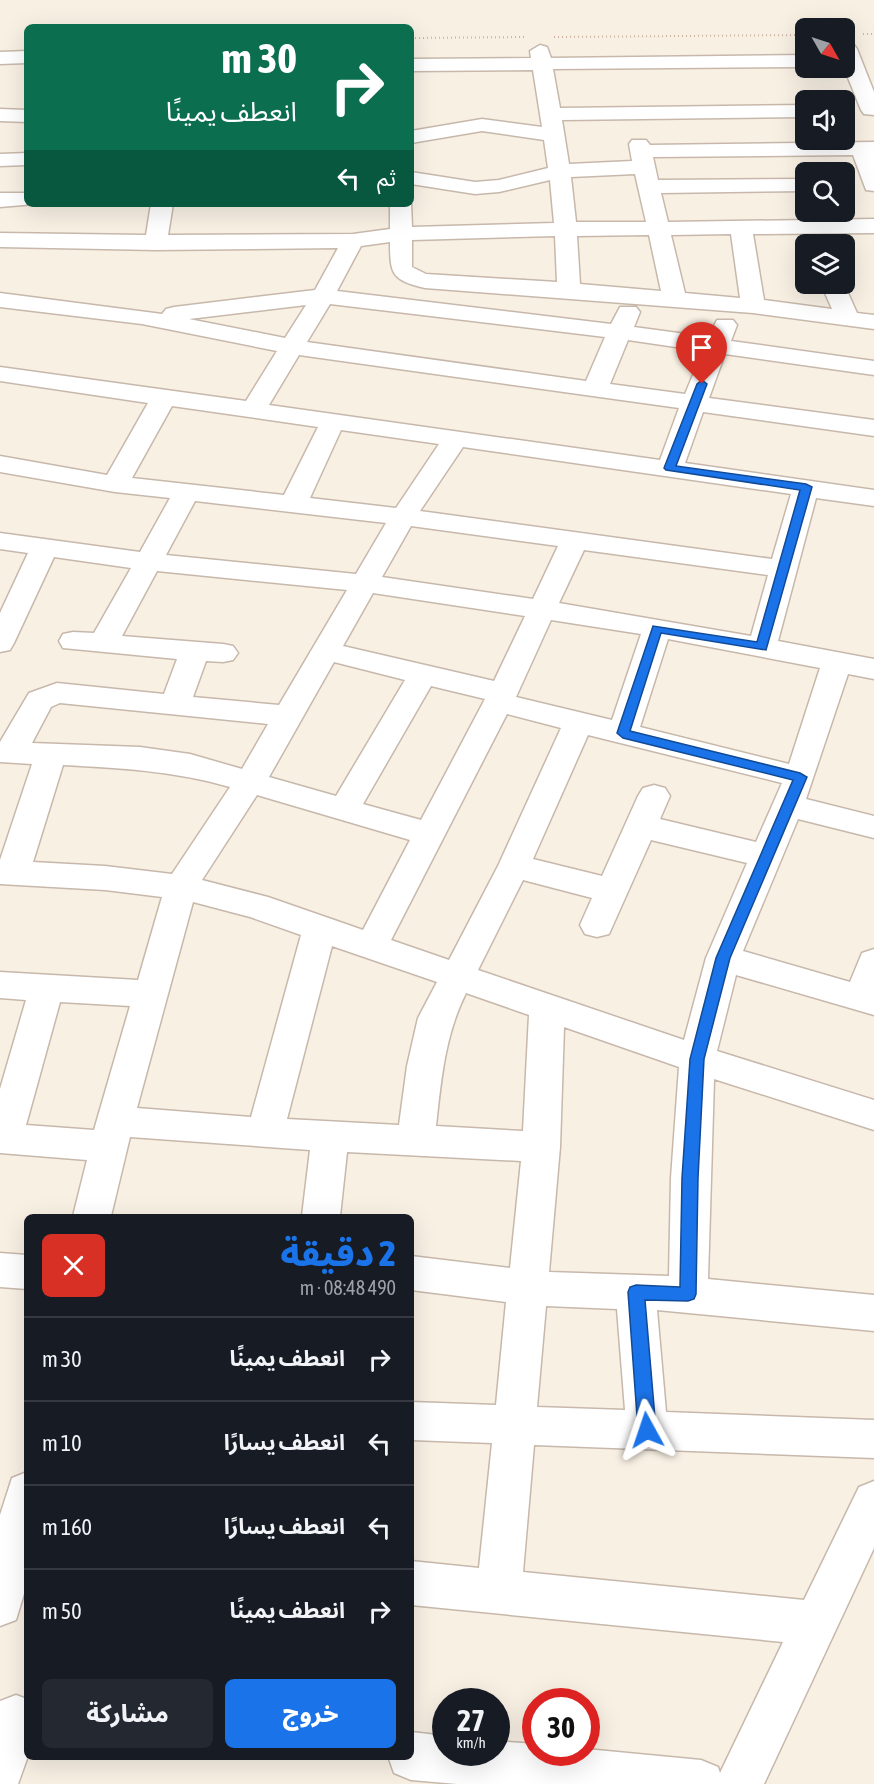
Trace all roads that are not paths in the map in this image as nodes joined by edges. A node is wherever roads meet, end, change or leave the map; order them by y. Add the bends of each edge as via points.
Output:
1 (540, 47) junction
2 (795, 49) edge
3 (414, 53) edge
4 (855, 54) edge
5 (24, 57) edge
6 (0, 58) edge
7 (795, 60) edge
8 (414, 65) edge
9 (0, 67) edge
10 (24, 67) edge
11 (866, 110) edge
12 (781, 111) junction
13 (795, 111) edge
14 (632, 113) junction
15 (0, 116) edge
16 (24, 116) edge
17 (552, 125) junction
18 (414, 136) edge
19 (791, 148) junction
20 (867, 148) edge
21 (24, 159) edge
22 (0, 160) edge
23 (796, 162) edge
24 (644, 168) junction
25 (561, 171) junction
26 (414, 178) edge
27 (795, 184) edge
28 (867, 185) edge
29 (0, 200) edge
30 (24, 200) edge
31 (162, 207) edge
32 (401, 207) edge
33 (874, 226) edge
34 (568, 228) junction
35 (741, 228) junction
36 (660, 229) junction
37 (400, 234) junction
38 (796, 234) edge
39 (827, 234) edge
40 (0, 240) edge
41 (353, 240) junction
42 (156, 243) junction
43 (425, 282) junction
44 (569, 290) junction
45 (837, 294) edge
46 (323, 296) junction
47 (635, 296) junction
48 (674, 298) junction
49 (0, 300) edge
50 (743, 305) junction
51 (416, 307) junction
52 (142, 317) junction
53 (847, 318) junction
54 (874, 322) edge
55 (619, 332) junction
56 (717, 345) junction
57 (293, 346) junction
58 (874, 368) edge
59 (2, 378) edge
60 (596, 387) junction
61 (164, 397) junction
62 (694, 403) junction
63 (253, 410) junction
64 (333, 421) junction
65 (874, 428) edge
66 (456, 438) junction
67 (0, 464) edge
68 (670, 468) junction
69 (115, 484) junction
70 (806, 487) junction
71 (187, 492) junction
72 (874, 498) edge
73 (293, 505) junction
74 (403, 517) junction
75 (0, 541) edge
76 (574, 541) junction
77 (45, 547) junction
78 (149, 562) junction
79 (783, 569) junction
80 (363, 583) junction
81 (541, 610) junction
82 (657, 628) junction
83 (73, 641) dead end
84 (0, 643) edge
85 (103, 643) junction
86 (762, 647) junction
87 (325, 651) junction
88 (837, 661) junction
89 (874, 669) edge
90 (423, 674) junction
91 (501, 698) junction
92 (175, 705) junction
93 (287, 716) junction
94 (578, 724) junction
95 (623, 733) junction
96 (5, 752) edge
97 (51, 754) junction
98 (250, 782) junction
99 (794, 792) junction
100 (654, 796) dead end
101 (344, 810) junction
102 (641, 826) junction
103 (874, 827) edge
104 (428, 834) junction
105 (766, 856) junction
106 (514, 866) junction
107 (7, 872) edge
108 (181, 887) junction
109 (612, 891) junction
110 (597, 925) dead end
111 (320, 928) junction
112 (371, 946) junction
113 (723, 958) junction
114 (874, 962) edge
115 (456, 976) junction
116 (0, 985) edge
117 (47, 988) junction
118 (151, 994) junction
119 (868, 1000) edge
120 (547, 1007) junction
121 (697, 1059) junction
122 (874, 1115) edge
123 (265, 1133) junction
124 (112, 1134) junction
125 (330, 1136) junction
126 (2, 1138) edge
127 (416, 1140) junction
128 (541, 1147) junction
129 (92, 1214) edge
130 (321, 1214) edge
131 (0, 1270) edge
132 (24, 1272) edge
133 (414, 1273) edge
134 (528, 1288) junction
135 (636, 1292) junction
136 (688, 1294) junction
137 (874, 1313) edge
138 (414, 1421) edge
139 (514, 1426) junction
140 (647, 1430) junction
141 (874, 1439) edge
142 (0, 1485) edge
143 (24, 1486) edge
144 (874, 1501) edge
145 (24, 1517) edge
146 (20, 1550) edge
147 (414, 1583) edge
148 (499, 1590) junction
149 (0, 1604) edge
150 (814, 1623) junction
151 (14, 1718) edge
152 (414, 1756) edge
153 (0, 1771) edge
154 (701, 1784) edge
155 (739, 1784) edge

1 - 2 street
1 - 3 street
1 - 7 street
1 - 8 street
1 - 17 street
4 - 11 street
5 - 6 street
9 - 10 street
12 - 13 street
12 - 14 street
12 - 19 street
14 - 17 street
14 - 24 street
15 - 16 street
17 - 18 street via 482,125
17 - 25 street
19 - 20 street
19 - 23 street
19 - 24 street
20 - 28 street
21 - 22 street
24 - 25 street
24 - 27 street
24 - 36 street
25 - 26 street via 516,183 475,188
25 - 34 street
29 - 30 street
31 - 42 street
32 - 37 street
33 - 39 street
34 - 36 street
34 - 37 street
34 - 44 street
35 - 36 street
35 - 38 street
35 - 50 street
36 - 48 street
37 - 41 street
37 - 43 street via 401,269
40 - 42 street
41 - 42 street
41 - 46 street
43 - 44 street
43 - 51 street
44 - 47 street
45 - 53 street
46 - 51 street
46 - 52 street
46 - 57 street
47 - 48 street
47 - 55 street
48 - 50 street
49 - 52 street
50 - 53 street
50 - 56 street
51 - 55 street
52 - 57 street
53 - 54 street
55 - 56 street
55 - 60 street
56 - 58 street
56 - 62 street
57 - 60 street
57 - 63 street
59 - 61 street
60 - 62 street
61 - 63 street
61 - 69 street
62 - 65 street
62 - 68 street
63 - 64 street
64 - 66 street
64 - 73 street
66 - 68 street
66 - 74 street
67 - 69 street
68 - 70 street
69 - 71 street
70 - 72 street
70 - 79 street
71 - 73 street
71 - 78 street
73 - 74 street
74 - 76 street
74 - 80 street
75 - 77 street
76 - 79 street
76 - 81 street
77 - 78 street
77 - 84 street
78 - 80 street
78 - 85 street
79 - 86 street
80 - 81 street
80 - 87 street
81 - 82 street
81 - 91 street
82 - 86 street
82 - 95 street
83 - 85 street
85 - 92 street via 209,651
86 - 88 street
87 - 90 street
87 - 93 street
88 - 89 street
88 - 99 street
90 - 91 street
90 - 101 street
91 - 94 street
91 - 104 street
92 - 93 street
92 - 96 street via 52,694 40,700
93 - 98 street
94 - 95 street
94 - 106 street
95 - 99 street
96 - 97 street
97 - 98 street via 168,760
97 - 107 street
98 - 101 street
98 - 108 street
99 - 103 street
99 - 105 street
100 - 102 street
101 - 104 street
102 - 105 street
102 - 109 street
104 - 112 street
105 - 113 street
106 - 109 street
106 - 115 street
107 - 108 street
108 - 111 street
108 - 118 street
109 - 110 street
111 - 112 street
111 - 123 street
112 - 115 street
113 - 119 street
113 - 121 street
114 - 119 street
115 - 120 street
115 - 127 street via 436,1018 425,1066
116 - 117 street
117 - 118 street
117 - 126 street
118 - 124 street
120 - 121 street
120 - 128 street
121 - 122 street
121 - 136 street
123 - 124 street
123 - 125 street
124 - 126 street
124 - 129 street
125 - 127 street
125 - 130 street
127 - 128 street
128 - 134 street
131 - 132 street
133 - 134 street
134 - 135 street
134 - 139 street
135 - 136 street
135 - 140 street
136 - 137 street
138 - 139 street
139 - 140 street
139 - 148 street
140 - 141 street
142 - 143 street
144 - 150 street
145 - 146 street
146 - 149 street
147 - 148 street
148 - 150 street
150 - 155 street
151 - 153 street
152 - 154 street

